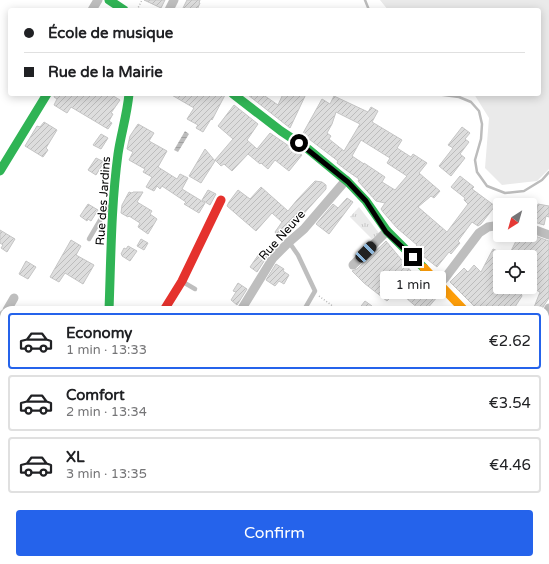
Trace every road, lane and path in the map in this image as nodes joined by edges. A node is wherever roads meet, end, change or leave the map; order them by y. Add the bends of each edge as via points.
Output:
1 (110, 0) edge
2 (121, 8) edge
3 (46, 96) edge
4 (129, 96) edge
5 (236, 96) edge
6 (0, 171) edge
7 (346, 180) junction
8 (114, 197) junction
9 (221, 200) dead end
10 (493, 226) edge
11 (537, 230) edge
12 (386, 232) junction
13 (549, 234) edge
14 (288, 238) junction
15 (89, 239) dead end
16 (353, 265) dead end
17 (182, 281) junction
18 (439, 284) junction
19 (195, 289) dead end
20 (315, 291) junction
21 (14, 298) dead end
22 (9, 306) edge
23 (109, 306) edge
24 (166, 306) edge
25 (243, 306) edge
26 (306, 306) edge
27 (332, 306) edge
28 (460, 306) edge

1 - 2 street
3 - 6 street
4 - 8 street, Rue des Jardins via 118,153
5 - 7 street
7 - 12 street via 366,201
7 - 14 street, Rue Neuve via 304,229
8 - 15 lane
8 - 23 street, Rue des Jardins
9 - 17 street
10 - 18 street via 480,233
11 - 13 street
12 - 16 street via 365,250
12 - 18 street
14 - 20 lane
14 - 25 street, Rue Neuve
17 - 19 lane
17 - 24 street
18 - 28 street
20 - 26 lane
20 - 27 path
21 - 22 street

